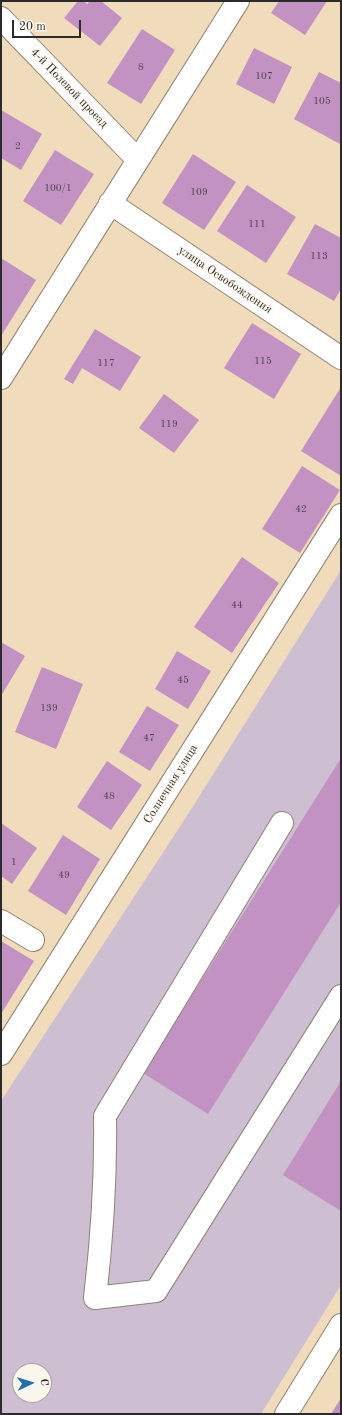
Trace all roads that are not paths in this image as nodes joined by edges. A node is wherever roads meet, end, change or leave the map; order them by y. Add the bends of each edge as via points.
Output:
1 (238, 1) edge
2 (1, 18) edge
3 (137, 159) junction
4 (110, 203) junction
5 (341, 358) edge
6 (1, 378) edge
7 (341, 515) edge
8 (282, 823) dead end
9 (1, 921) edge
10 (33, 940) dead end
11 (341, 996) edge
12 (1, 1054) edge
13 (341, 1325) edge
14 (334, 1352) edge
15 (286, 1414) edge

1 - 3 street
2 - 3 street, 4-й Полевой проезд
3 - 4 street
4 - 5 street, улица Освобождения
4 - 6 street
7 - 12 street, Солнечная улица
8 - 11 street via 105,1116 106,1152 95,1298 156,1291
9 - 10 street
13 - 14 street
14 - 15 street

